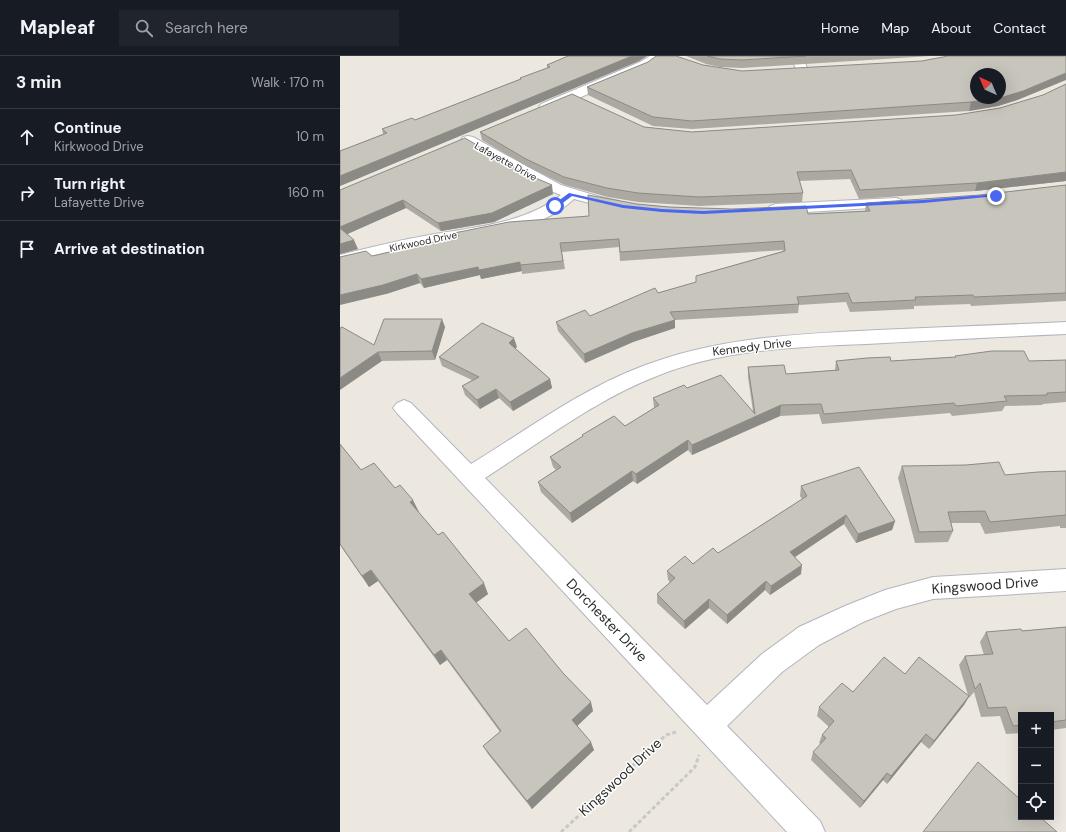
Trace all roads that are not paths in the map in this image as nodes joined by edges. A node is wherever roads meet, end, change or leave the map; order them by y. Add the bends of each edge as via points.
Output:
1 (658, 56) edge
2 (796, 56) edge
3 (787, 71) edge
4 (573, 95) junction
5 (587, 102) edge
6 (531, 113) edge
7 (468, 140) edge
8 (571, 194) junction
9 (908, 203) edge
10 (631, 207) edge
11 (758, 210) edge
12 (340, 260) edge
13 (1066, 328) edge
14 (404, 408) dead end
15 (470, 476) junction
16 (1066, 580) edge
17 (707, 725) junction
18 (809, 832) edge

1 - 4 street via 644,65
2 - 3 street via 806,70
4 - 5 street
4 - 6 street
7 - 8 street, Lafayette Drive via 537,179
8 - 10 street, Lafayette Drive
8 - 12 street, Kirkwood Drive via 536,217 514,224 431,239
9 - 11 street
13 - 15 street, Kennedy Drive via 811,340 711,352 650,370 616,385
14 - 15 street, Dorchester Drive
15 - 17 street, Dorchester Drive
16 - 17 street, Kingswood Drive via 933,588 894,598 854,614 809,636 772,663
17 - 18 street, Dorchester Drive

